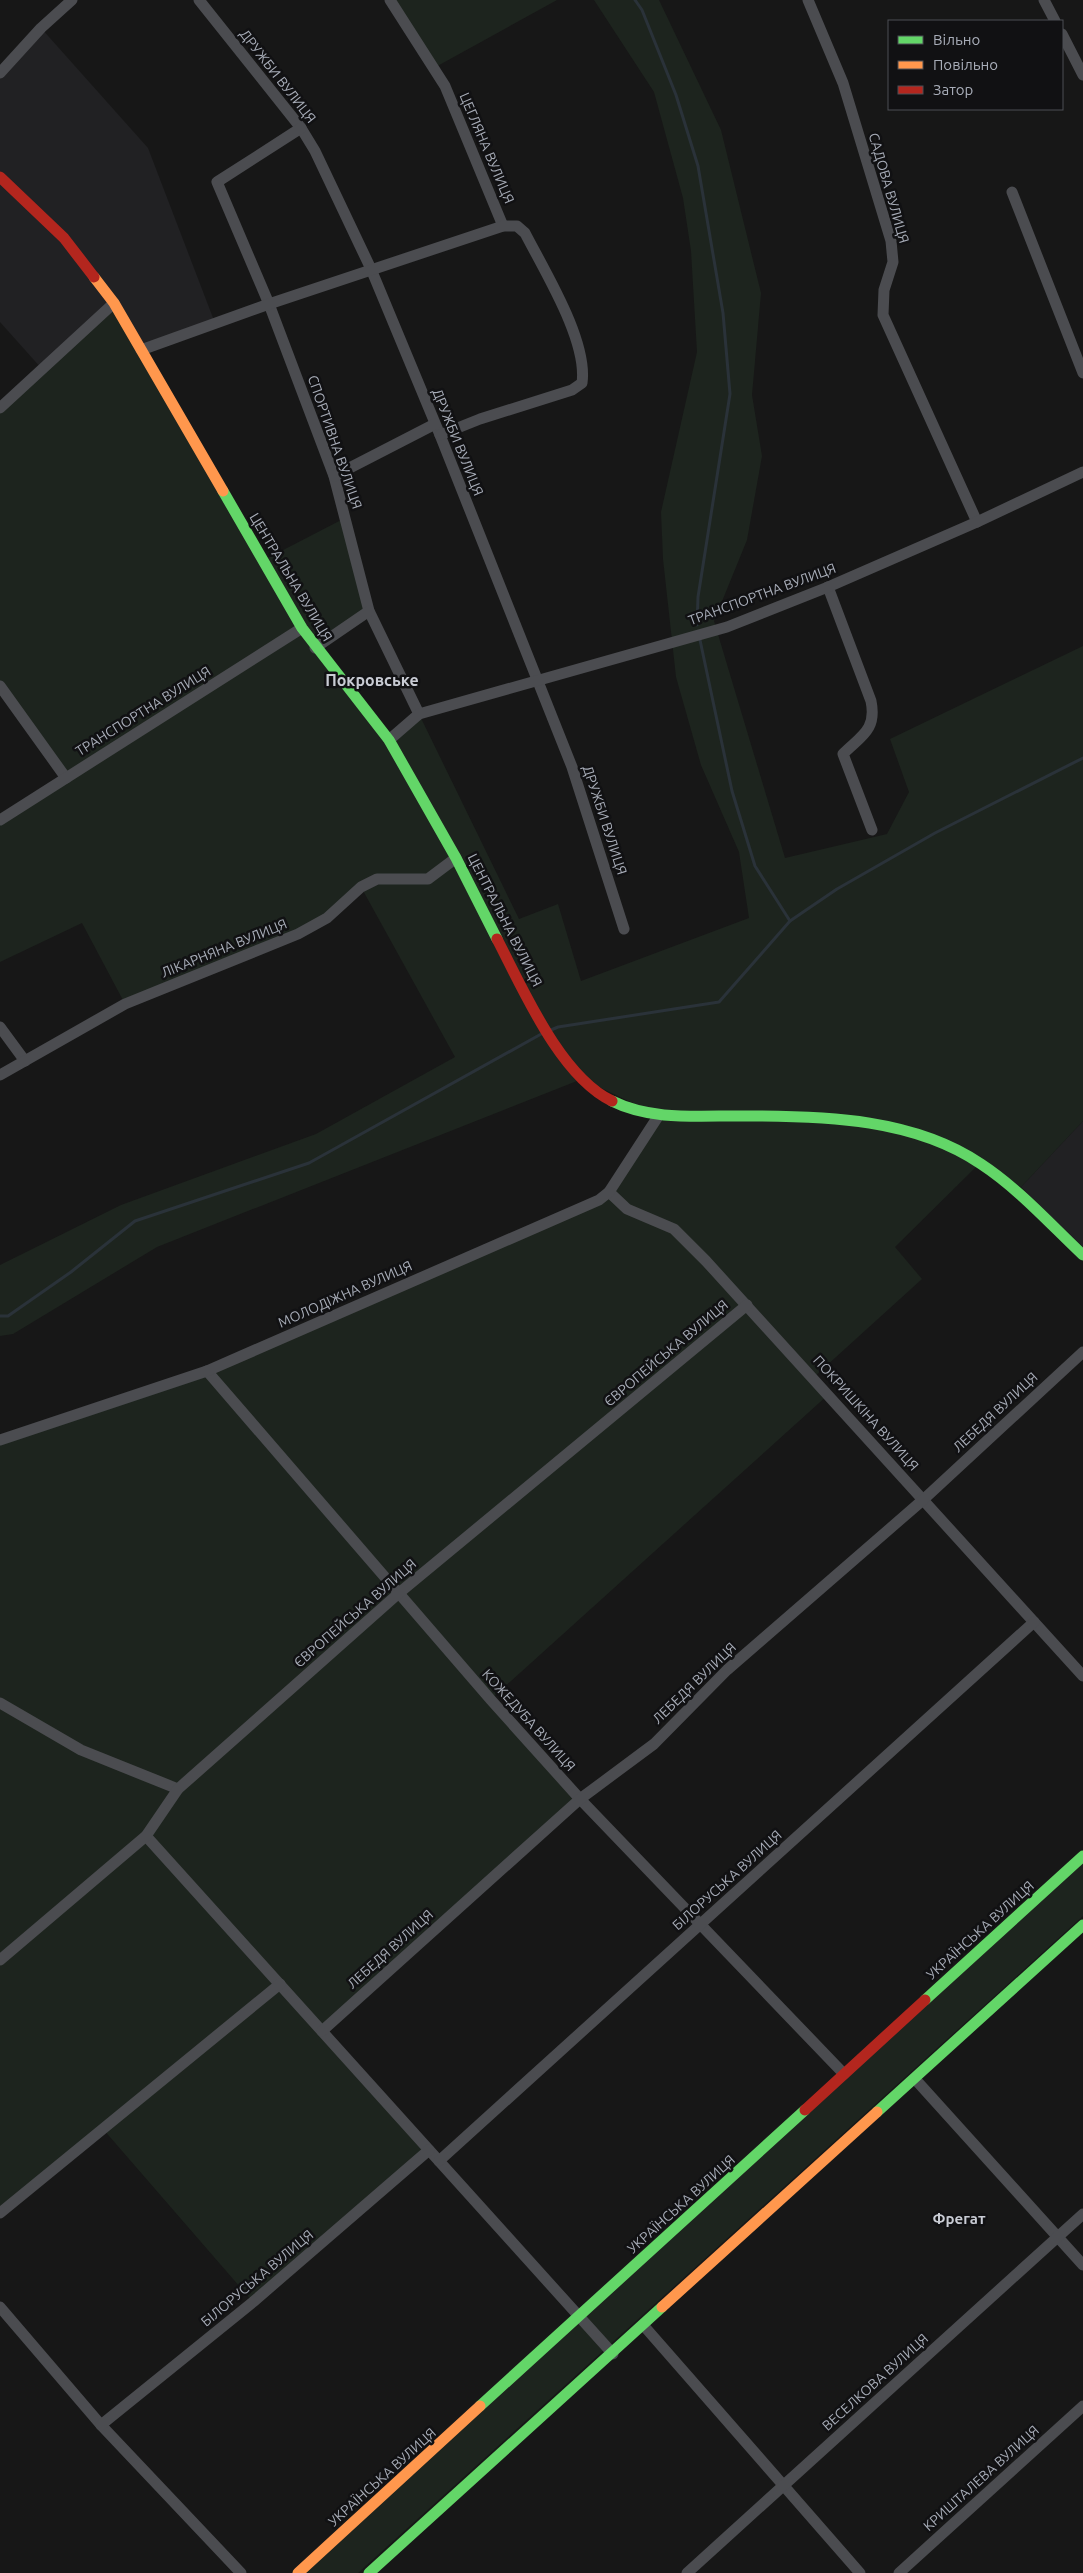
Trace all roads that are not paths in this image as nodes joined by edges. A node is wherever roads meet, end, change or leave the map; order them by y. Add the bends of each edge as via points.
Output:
1 (72, 0) edge
2 (199, 0) edge
3 (390, 0) edge
4 (808, 0) edge
5 (1044, 0) edge
6 (1054, 20) edge
7 (1063, 36) edge
8 (0, 74) edge
9 (1083, 75) edge
10 (301, 128) junction
11 (0, 176) edge
12 (1012, 192) dead end
13 (503, 226) junction
14 (371, 270) junction
15 (114, 303) junction
16 (269, 304) junction
17 (141, 350) junction
18 (1083, 373) edge
19 (0, 408) edge
20 (435, 424) junction
21 (440, 435) junction
22 (1083, 472) edge
23 (334, 476) junction
24 (977, 522) junction
25 (828, 587) junction
26 (369, 611) junction
27 (302, 628) junction
28 (315, 648) junction
29 (536, 682) junction
30 (0, 686) edge
31 (419, 714) junction
32 (389, 740) junction
33 (66, 778) junction
34 (0, 820) edge
35 (872, 830) dead end
36 (456, 858) junction
37 (624, 929) dead end
38 (0, 1027) edge
39 (25, 1061) junction
40 (0, 1075) edge
41 (659, 1115) junction
42 (609, 1192) junction
43 (1083, 1255) edge
44 (747, 1305) junction
45 (1083, 1352) edge
46 (207, 1371) junction
47 (0, 1440) edge
48 (924, 1499) junction
49 (399, 1593) junction
50 (1034, 1622) junction
51 (1083, 1676) edge
52 (0, 1703) edge
53 (178, 1790) junction
54 (580, 1800) junction
55 (146, 1836) junction
56 (1083, 1856) edge
57 (700, 1924) junction
58 (1083, 1925) edge
59 (0, 1960) edge
60 (280, 1984) junction
61 (322, 2031) junction
62 (844, 2074) junction
63 (915, 2079) junction
64 (429, 2150) junction
65 (439, 2161) junction
66 (0, 2213) edge
67 (1083, 2214) edge
68 (1058, 2237) junction
69 (1083, 2265) edge
70 (0, 2307) edge
71 (579, 2316) junction
72 (644, 2326) junction
73 (613, 2354) junction
74 (1083, 2406) edge
75 (101, 2425) junction
76 (784, 2486) junction
77 (240, 2573) edge
78 (298, 2573) edge
79 (369, 2573) edge
80 (687, 2573) edge
81 (860, 2573) edge
82 (899, 2573) edge

1 - 8 street via 40,28
2 - 10 street, ДРУЖБИ ВУЛИЦЯ
3 - 13 street, ЦЕГЛЯНА ВУЛИЦЯ via 444,86
4 - 24 street, САДОВА ВУЛИЦЯ via 843,83 891,241 892,262 884,290 883,316
5 - 6 street
7 - 9 street
10 - 14 street, ДРУЖБИ ВУЛИЦЯ
10 - 16 street, СПОРТИВНА ВУЛИЦЯ via 217,182
11 - 15 street, ЦЕНТРАЛЬНА ВУЛИЦЯ via 64,238
12 - 18 street
13 - 14 street
13 - 21 street, ЦЕГЛЯНА ВУЛИЦЯ via 517,226 526,233 581,353 582,383 572,390
14 - 16 street
14 - 20 street, ДРУЖБИ ВУЛИЦЯ
15 - 17 street, ЦЕНТРАЛЬНА ВУЛИЦЯ
15 - 19 street
16 - 17 street
16 - 23 street, СПОРТИВНА ВУЛИЦЯ
17 - 27 street, ЦЕНТРАЛЬНА ВУЛИЦЯ
20 - 21 street, ДРУЖБИ ВУЛИЦЯ
20 - 23 street
21 - 29 street, ДРУЖБИ ВУЛИЦЯ
22 - 24 street, ТРАНСПОРТНА ВУЛИЦЯ
23 - 26 street, СПОРТИВНА ВУЛИЦЯ
24 - 25 street, ТРАНСПОРТНА ВУЛИЦЯ
25 - 29 street, ТРАНСПОРТНА ВУЛИЦЯ via 727,627
25 - 35 street via 874,716 869,728 843,754
26 - 28 street
26 - 31 street, СПОРТИВНА ВУЛИЦЯ
27 - 28 street, ЦЕНТРАЛЬНА ВУЛИЦЯ
27 - 33 street, ТРАНСПОРТНА ВУЛИЦЯ
28 - 32 street, ЦЕНТРАЛЬНА ВУЛИЦЯ
29 - 31 street, ТРАНСПОРТНА ВУЛИЦЯ
29 - 37 street, ДРУЖБИ ВУЛИЦЯ via 572,767
30 - 33 street
31 - 32 street, ТРАНСПОРТНА ВУЛИЦЯ
32 - 36 street, ЦЕНТРАЛЬНА ВУЛИЦЯ
33 - 34 street, ТРАНСПОРТНА ВУЛИЦЯ
36 - 39 street, ЛІКАРНЯНА ВУЛИЦЯ via 428,879 377,879 361,887 327,918 298,934 125,1004
36 - 41 street, ЦЕНТРАЛЬНА ВУЛИЦЯ via 556,1047 582,1079 607,1099 630,1110
38 - 39 street
39 - 40 street, ЛІКАРНЯНА ВУЛИЦЯ
41 - 42 street, МОЛОДІЖНА ВУЛИЦЯ
41 - 43 street, ЦЕНТРАЛЬНА ВУЛИЦЯ via 806,1116 850,1120 939,1142 980,1163 1013,1188
42 - 44 street, ПОКРИШКІНА ВУЛИЦЯ via 627,1209 674,1229
42 - 46 street, МОЛОДІЖНА ВУЛИЦЯ via 599,1200
44 - 48 street, ПОКРИШКІНА ВУЛИЦЯ
44 - 49 street, ЄВРОПЕЙСЬКА ВУЛИЦЯ
45 - 48 street, ЛЕБЕДЯ ВУЛИЦЯ
46 - 47 street, МОЛОДІЖНА ВУЛИЦЯ
46 - 49 street, КОЖЕДУБА ВУЛИЦЯ
48 - 50 street, ПОКРИШКІНА ВУЛИЦЯ
48 - 54 street, ЛЕБЕДЯ ВУЛИЦЯ via 727,1670 654,1744
49 - 53 street, ЄВРОПЕЙСЬКА ВУЛИЦЯ
49 - 54 street, КОЖЕДУБА ВУЛИЦЯ
50 - 51 street, ПОКРИШКІНА ВУЛИЦЯ
50 - 57 street, БІЛОРУСЬКА ВУЛИЦЯ
52 - 53 street via 81,1750
53 - 55 street, ЄВРОПЕЙСЬКА ВУЛИЦЯ
54 - 57 street, КОЖЕДУБА ВУЛИЦЯ
54 - 61 street, ЛЕБЕДЯ ВУЛИЦЯ
55 - 59 street, ЄВРОПЕЙСЬКА ВУЛИЦЯ
55 - 60 street
56 - 62 street, УКРАЇНСЬКА ВУЛИЦЯ
57 - 62 street, КОЖЕДУБА ВУЛИЦЯ
57 - 65 street, БІЛОРУСЬКА ВУЛИЦЯ
58 - 63 street
60 - 61 street
60 - 66 street
61 - 64 street
62 - 71 street, УКРАЇНСЬКА ВУЛИЦЯ
63 - 68 street
63 - 72 street
64 - 65 street
64 - 75 street, БІЛОРУСЬКА ВУЛИЦЯ via 254,2302
65 - 71 street
67 - 68 street, ВЕСЕЛКОВА ВУЛИЦЯ
68 - 69 street
68 - 76 street, ВЕСЕЛКОВА ВУЛИЦЯ
70 - 75 street
71 - 73 street
71 - 78 street, УКРАЇНСЬКА ВУЛИЦЯ
72 - 73 street
72 - 76 street
73 - 79 street
74 - 82 street, КРИШТАЛЕВА ВУЛИЦЯ
75 - 77 street
76 - 80 street, ВЕСЕЛКОВА ВУЛИЦЯ
76 - 81 street

